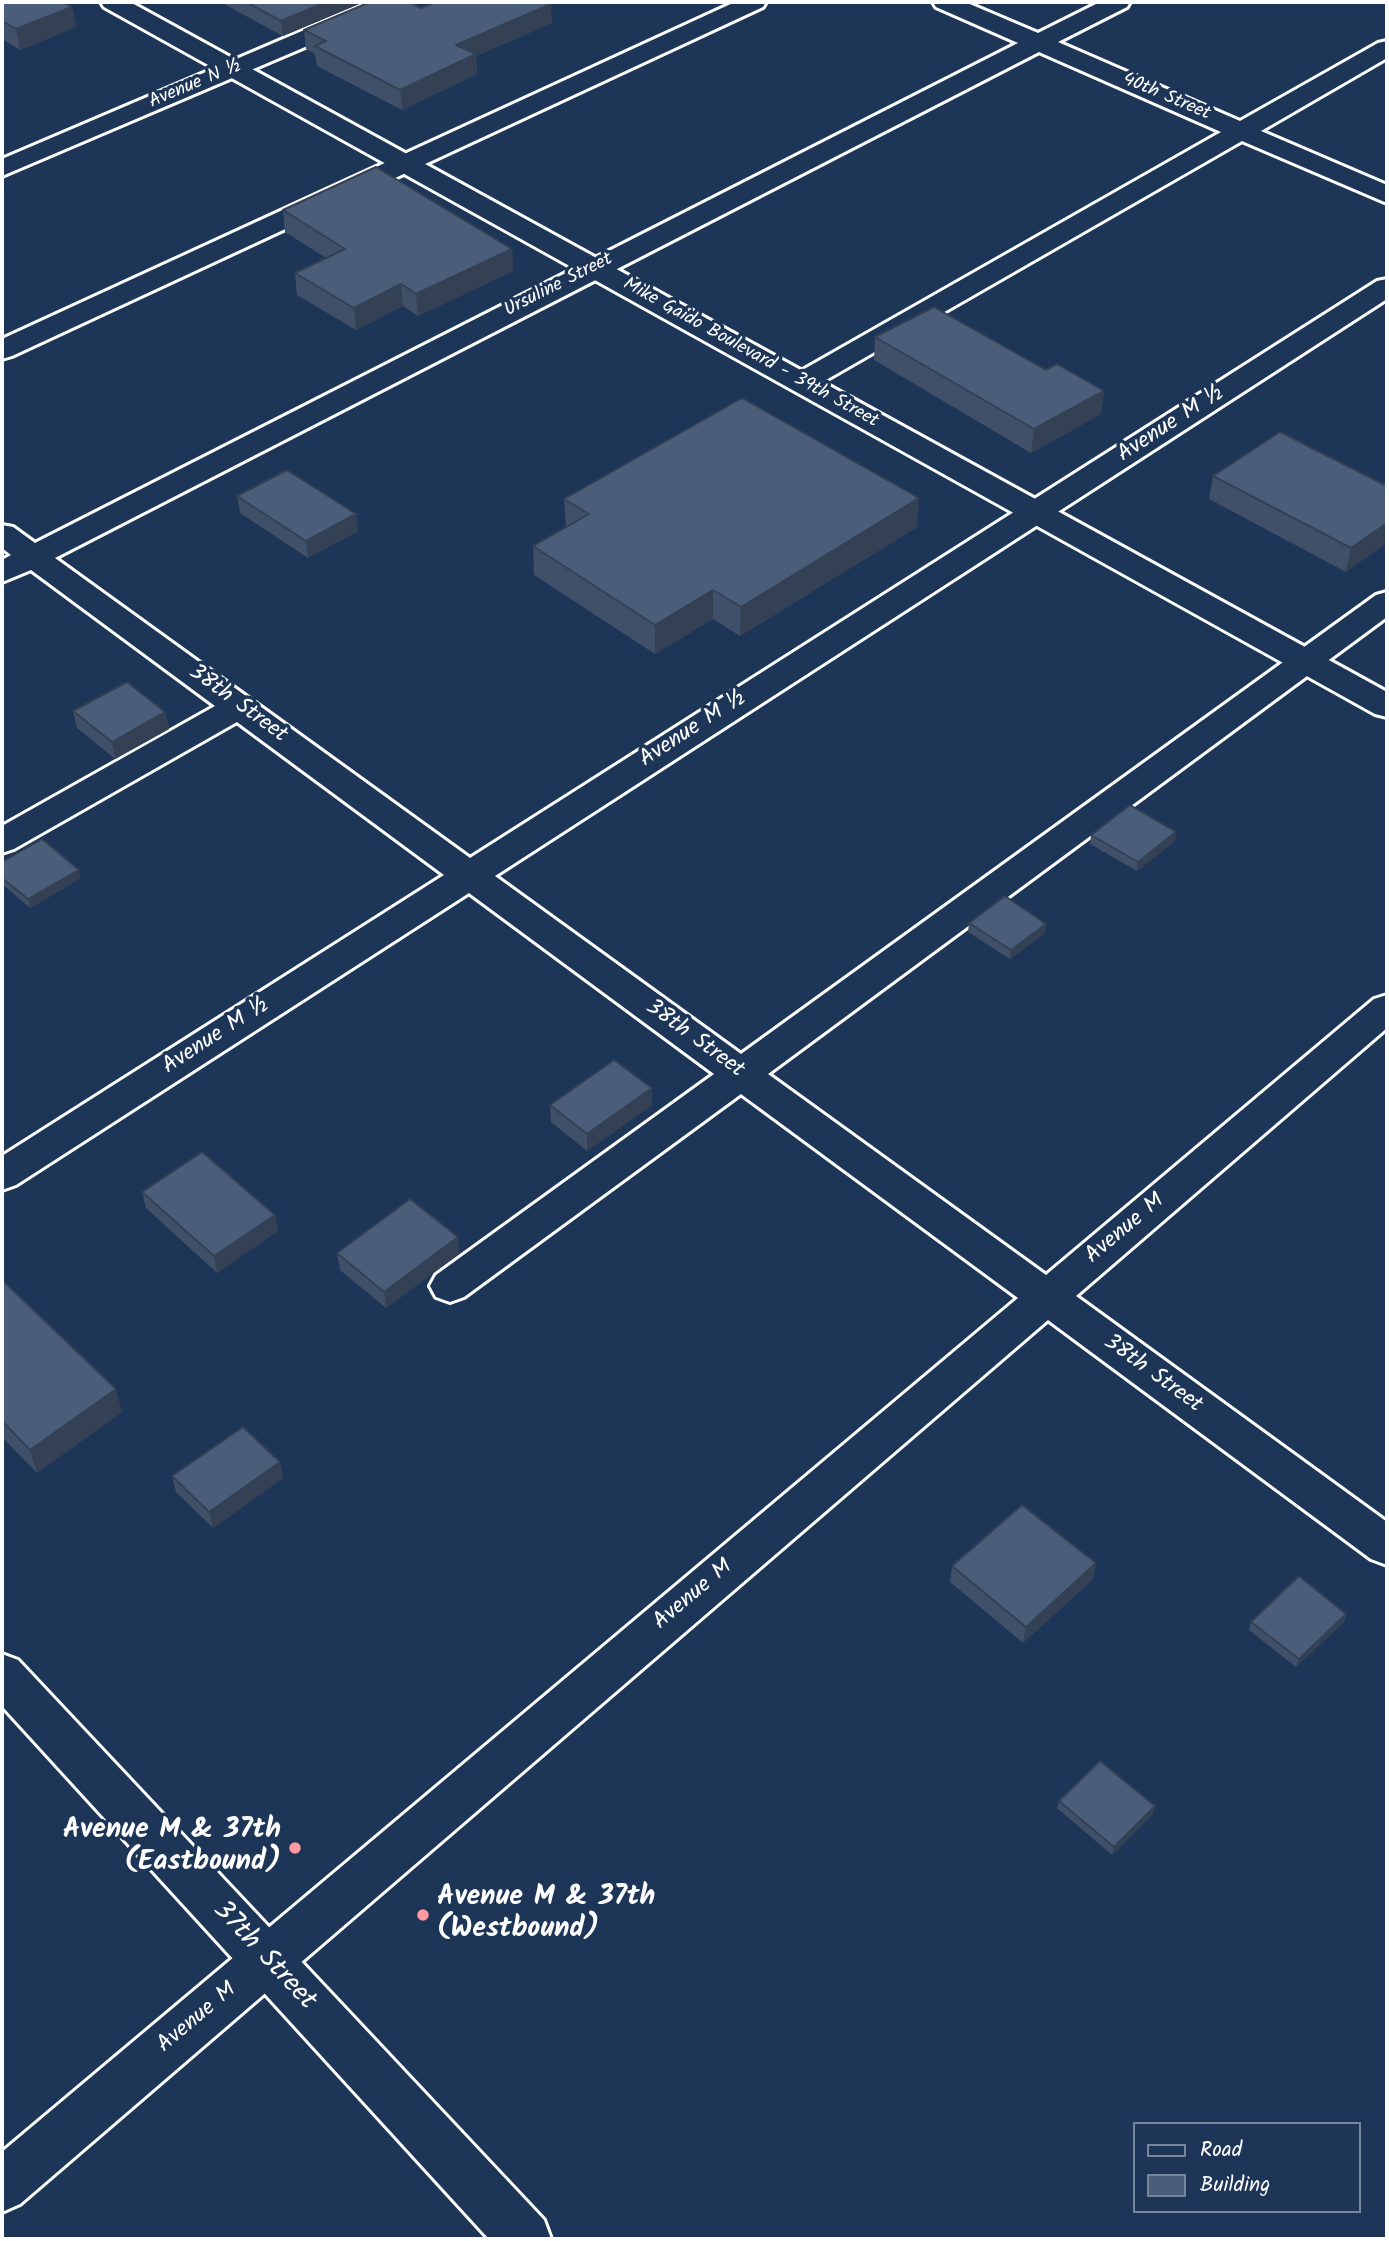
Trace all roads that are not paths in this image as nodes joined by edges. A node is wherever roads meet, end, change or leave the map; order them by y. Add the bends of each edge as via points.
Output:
1 (113, 2) edge
2 (390, 2) edge
3 (754, 2) edge
4 (945, 2) edge
5 (1118, 2) edge
6 (1039, 43) junction
7 (1387, 47) edge
8 (237, 68) junction
9 (1242, 131) junction
10 (406, 163) junction
11 (2, 168) edge
12 (1387, 195) edge
13 (595, 268) junction
14 (1387, 287) edge
15 (2, 350) edge
16 (802, 382) junction
17 (1035, 512) junction
18 (2, 534) edge
19 (17, 564) edge
20 (1387, 602) edge
21 (1305, 660) junction
22 (1387, 706) edge
23 (238, 707) junction
24 (2, 841) edge
25 (469, 875) junction
26 (1387, 1008) edge
27 (740, 1074) junction
28 (2, 1175) edge
29 (450, 1286) dead end
30 (1047, 1297) junction
31 (1387, 1546) edge
32 (2, 1674) edge
33 (267, 1961) junction
34 (2, 2186) edge
35 (525, 2239) edge

1 - 8 street, Mike Gaido Boulevard - 39th Street
2 - 8 street, Avenue N ½
3 - 10 street
4 - 6 street, 40th Street
5 - 6 street, Ursuline Street
6 - 9 street, 40th Street
6 - 13 street, Ursuline Street
7 - 9 street
8 - 10 street, Mike Gaido Boulevard - 39th Street
8 - 11 street, Avenue N ½
9 - 12 street, 40th Street
9 - 16 street
10 - 13 street, Mike Gaido Boulevard - 39th Street
10 - 15 street
13 - 16 street, Mike Gaido Boulevard - 39th Street
13 - 19 street, Ursuline Street
14 - 17 street, Avenue M ½
16 - 17 street, Mike Gaido Boulevard - 39th Street
17 - 21 street, Mike Gaido Boulevard - 39th Street
17 - 25 street, Avenue M ½
18 - 19 street, 38th Street
19 - 23 street, 38th Street
20 - 21 street
21 - 22 street, Mike Gaido Boulevard - 39th Street
21 - 27 street
23 - 24 street
23 - 25 street, 38th Street
25 - 27 street, 38th Street
25 - 28 street, Avenue M ½
26 - 30 street, Avenue M
27 - 29 street
27 - 30 street, 38th Street
30 - 31 street, 38th Street
30 - 33 street, Avenue M
32 - 33 street, 37th Street
33 - 34 street, Avenue M
33 - 35 street, 37th Street

